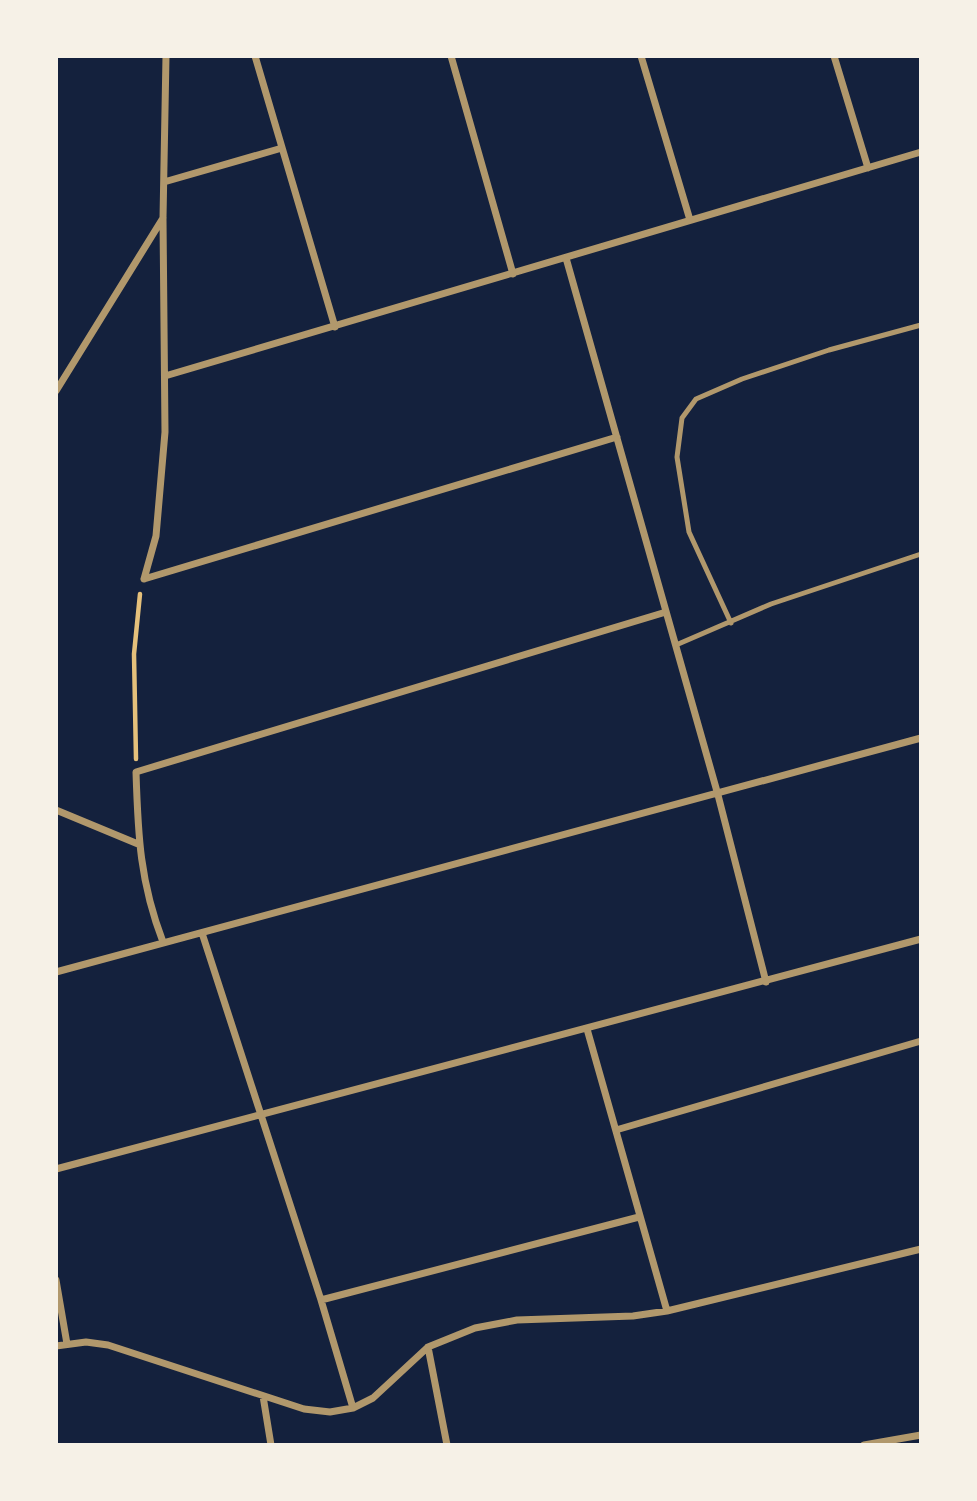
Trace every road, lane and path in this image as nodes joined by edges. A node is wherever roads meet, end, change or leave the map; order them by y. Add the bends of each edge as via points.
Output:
1 (166, 56) edge
2 (255, 56) edge
3 (451, 56) edge
4 (642, 56) edge
5 (834, 56) edge
6 (282, 148) junction
7 (921, 152) edge
8 (868, 168) junction
9 (164, 182) junction
10 (163, 218) junction
11 (690, 220) junction
12 (566, 258) junction
13 (513, 274) junction
14 (921, 325) edge
15 (335, 327) junction
16 (165, 376) junction
17 (56, 391) edge
18 (617, 437) junction
19 (921, 554) edge
20 (144, 579) junction
21 (666, 612) junction
22 (731, 623) junction
23 (676, 645) junction
24 (921, 738) edge
25 (136, 772) junction
26 (718, 795) junction
27 (56, 810) edge
28 (138, 844) junction
29 (202, 933) junction
30 (921, 939) edge
31 (163, 942) junction
32 (56, 972) edge
33 (766, 982) junction
34 (587, 1029) junction
35 (921, 1041) edge
36 (261, 1114) junction
37 (616, 1130) junction
38 (56, 1169) edge
39 (639, 1217) junction
40 (921, 1250) edge
41 (56, 1280) edge
42 (321, 1300) junction
43 (667, 1311) junction
44 (67, 1344) junction
45 (56, 1346) edge
46 (428, 1348) junction
47 (262, 1396) junction
48 (353, 1408) junction
49 (921, 1435) edge
50 (271, 1445) edge
51 (447, 1445) edge
52 (864, 1445) edge

1 - 9 street
2 - 6 street
3 - 13 street
4 - 11 street
5 - 8 street
6 - 9 street
6 - 15 street
7 - 8 street
8 - 11 street
9 - 10 street
10 - 16 street
10 - 17 street
11 - 12 street
12 - 13 street
12 - 18 street
13 - 15 street
14 - 22 lane via 742,379 696,399 682,418 677,457 689,532
15 - 16 street
16 - 20 street via 156,536
18 - 20 street
18 - 21 street
19 - 22 lane via 771,604
20 - 25 path via 134,654
21 - 23 street
21 - 25 street
22 - 23 lane
23 - 26 street
24 - 26 street
25 - 28 street
26 - 29 street
26 - 33 street
27 - 28 street
28 - 31 street
29 - 31 street
29 - 36 street
30 - 33 street
31 - 32 street
33 - 34 street
34 - 36 street
34 - 37 street
35 - 37 street
36 - 38 street
36 - 42 street
37 - 39 street
39 - 42 street
39 - 43 street
40 - 43 street
41 - 44 street
42 - 48 street
43 - 46 street via 517,1320 475,1328
44 - 45 street
44 - 47 street via 108,1345
46 - 48 street via 373,1398
46 - 51 street
47 - 48 street via 304,1409 330,1412
47 - 50 street
49 - 52 street

